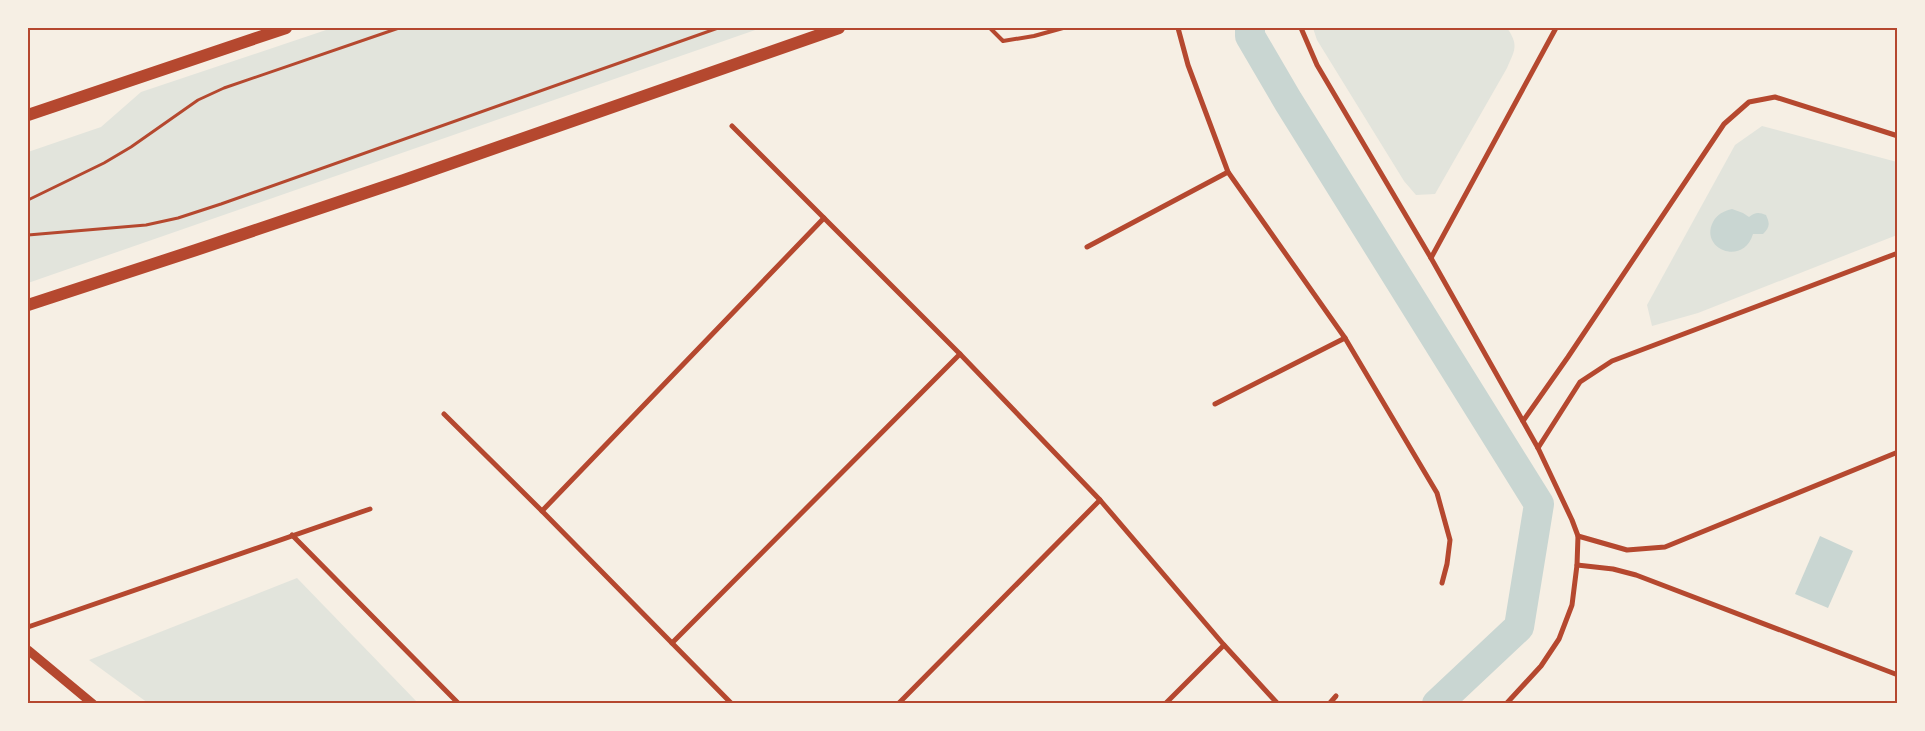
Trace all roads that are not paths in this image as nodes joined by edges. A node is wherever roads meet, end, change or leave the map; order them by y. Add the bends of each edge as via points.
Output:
1 (286, 28) edge
2 (990, 28) edge
3 (1063, 28) edge
4 (1178, 28) edge
5 (1301, 28) edge
6 (1556, 28) edge
7 (830, 29) edge
8 (28, 115) edge
9 (732, 126) dead end
10 (1898, 136) edge
11 (1228, 172) junction
12 (824, 218) junction
13 (1087, 247) dead end
14 (1898, 253) edge
15 (1431, 258) junction
16 (28, 305) edge
17 (1345, 338) junction
18 (960, 354) junction
19 (1215, 404) dead end
20 (444, 414) dead end
21 (1523, 420) junction
22 (1538, 448) junction
23 (1898, 452) edge
24 (1100, 500) junction
25 (370, 509) dead end
26 (542, 511) junction
27 (292, 535) junction
28 (1578, 536) junction
29 (1577, 565) junction
30 (1442, 583) dead end
31 (28, 627) edge
32 (672, 643) junction
33 (1224, 644) junction
34 (28, 650) edge
35 (1898, 675) edge
36 (1336, 696) dead end
37 (730, 703) edge
38 (93, 704) edge
39 (460, 704) edge
40 (898, 704) edge
41 (1165, 704) edge
42 (1278, 704) edge
43 (1329, 704) edge
44 (1506, 704) edge

1 - 8 main road
2 - 3 lane via 1003,41
4 - 11 street via 1188,65
5 - 15 street via 1318,65
6 - 15 street
7 - 16 main road via 394,183
9 - 12 street
10 - 21 street via 1775,97 1749,102 1724,124
11 - 13 street
11 - 17 street
12 - 18 street
12 - 26 street
14 - 22 street via 1612,361 1580,382
15 - 21 street
17 - 19 street
17 - 30 street via 1437,493 1450,540
18 - 24 street
18 - 32 street
20 - 26 street
21 - 22 street
22 - 28 street
23 - 28 street via 1665,547 1627,550
24 - 33 street
24 - 40 street
25 - 27 street
26 - 32 street
27 - 31 street
27 - 39 street
28 - 29 street
29 - 35 street via 1636,575
29 - 44 street via 1572,605 1559,640 1541,666
32 - 37 street
33 - 41 street
33 - 42 street
34 - 38 street
36 - 43 street

